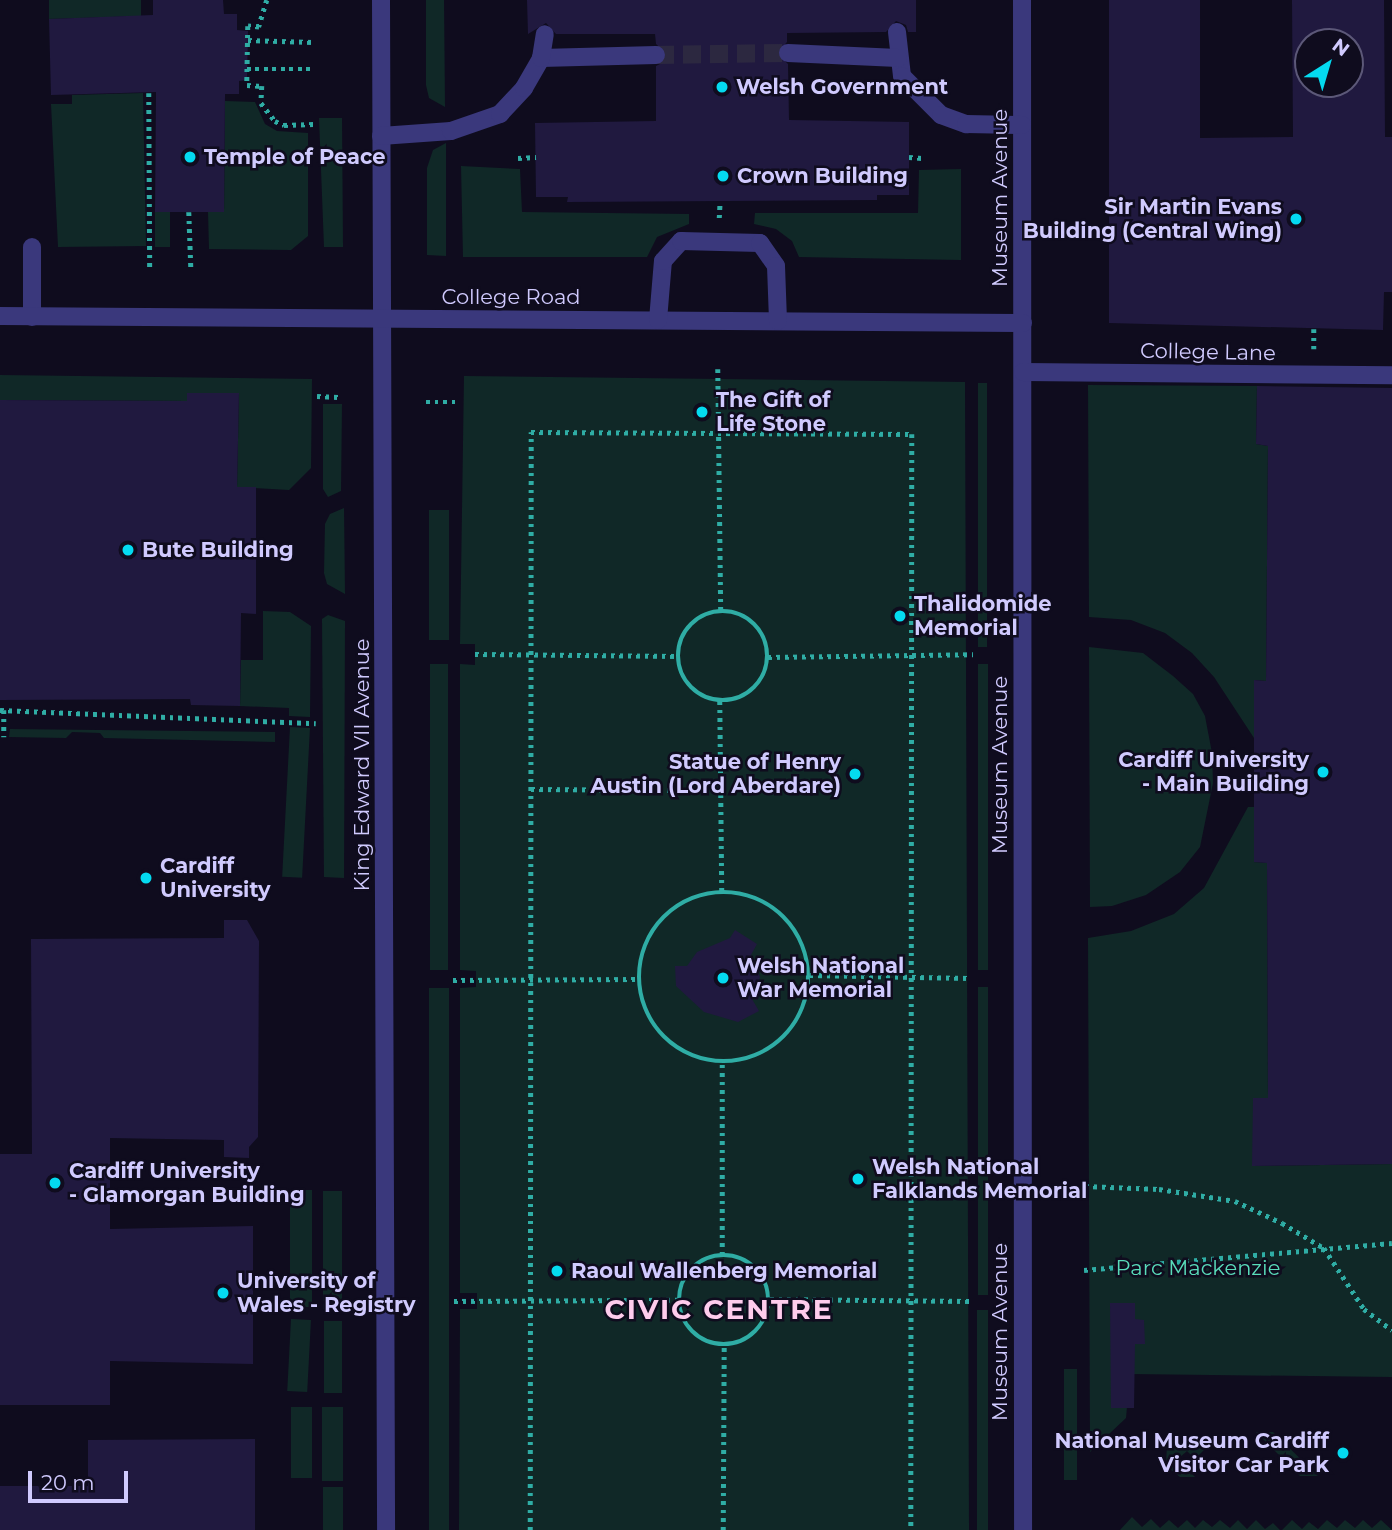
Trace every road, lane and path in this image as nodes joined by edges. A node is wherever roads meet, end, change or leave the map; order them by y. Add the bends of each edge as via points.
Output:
1 (267, 0) edge
2 (381, 0) edge
3 (1023, 0) edge
4 (897, 32) dead end
5 (545, 34) dead end
6 (248, 40) junction
7 (313, 42) dead end
8 (788, 52) tunnel mouth
9 (656, 55) tunnel mouth
10 (541, 58) junction
11 (898, 58) junction
12 (247, 69) junction
13 (313, 69) dead end
14 (149, 93) dead end
15 (314, 124) dead end
16 (1023, 125) junction
17 (381, 136) junction
18 (536, 157) dead end
19 (518, 158) dead end
20 (909, 158) dead end
21 (922, 158) dead end
22 (189, 212) dead end
23 (32, 247) dead end
24 (191, 267) dead end
25 (150, 268) dead end
26 (0, 316) edge
27 (32, 317) junction
28 (382, 319) junction
29 (658, 320) junction
30 (778, 321) junction
31 (1023, 323) junction
32 (1314, 329) dead end
33 (1314, 359) dead end
34 (718, 369) dead end
35 (1023, 372) junction
36 (1392, 375) edge
37 (317, 396) dead end
38 (338, 397) dead end
39 (425, 402) dead end
40 (455, 402) dead end
41 (720, 433) junction
42 (721, 611) junction
43 (475, 654) dead end
44 (973, 654) dead end
45 (677, 656) junction
46 (912, 656) junction
47 (531, 657) junction
48 (768, 657) junction
49 (720, 701) junction
50 (2, 710) edge
51 (316, 723) dead end
52 (4, 737) dead end
53 (531, 789) junction
54 (677, 790) dead end
55 (722, 891) junction
56 (810, 975) junction
57 (912, 978) junction
58 (969, 978) dead end
59 (453, 979) dead end
60 (531, 979) junction
61 (638, 979) junction
62 (722, 1063) junction
63 (1085, 1186) dead end
64 (1392, 1243) edge
65 (1326, 1251) junction
66 (722, 1255) junction
67 (1084, 1270) dead end
68 (769, 1299) junction
69 (678, 1300) junction
70 (912, 1300) junction
71 (970, 1300) dead end
72 (454, 1301) dead end
73 (530, 1302) junction
74 (1392, 1330) edge
75 (724, 1345) junction
76 (386, 1530) edge
77 (530, 1530) edge
78 (723, 1530) edge
79 (911, 1530) edge
80 (1023, 1530) edge

1 - 6 path via 259,27 248,26
2 - 17 street, King Edward VII Avenue
3 - 16 street, Museum Avenue
4 - 11 street
5 - 10 street
6 - 7 path
6 - 12 path
8 - 11 street
9 - 10 street
10 - 17 street via 524,88 500,114 452,131
11 - 16 street via 911,89 941,115 966,124
12 - 13 path
12 - 15 path via 247,86 262,86 261,103 275,121
14 - 25 path
16 - 31 street, Museum Avenue
17 - 28 street, King Edward VII Avenue
18 - 19 path
20 - 21 path
22 - 24 path
23 - 27 street
26 - 27 street, College Road
27 - 28 street, College Road
28 - 29 street, College Road
28 - 76 street, King Edward VII Avenue
29 - 30 street, College Road
29 - 30 street via 663,261 681,241 760,243 776,266
30 - 31 street, College Road
31 - 35 street, Museum Avenue
32 - 33 path
34 - 41 path
35 - 36 street, College Lane
35 - 80 street, Museum Avenue
37 - 38 path
39 - 40 path
41 - 42 path
41 - 46 path via 912,434
41 - 47 path via 531,432
42 - 45 path via 695,620 679,643
42 - 48 path via 749,619 766,642
43 - 47 path
44 - 46 path
45 - 47 path
45 - 49 path via 688,685 700,696
46 - 48 path
46 - 57 path
47 - 53 path
48 - 49 path via 758,686 746,696
49 - 55 path
50 - 51 path
50 - 52 path
53 - 54 path
53 - 60 path
55 - 56 path via 773,906 798,937
55 - 61 path via 695,896 671,909 653,928 641,953
56 - 57 path
56 - 62 path via 806,1002 795,1026 777,1045 753,1058
57 - 58 path
57 - 70 path
59 - 60 path
60 - 61 path
60 - 73 path
61 - 62 path via 642,1006 656,1030 675,1048
62 - 66 path
63 - 65 path via 1159,1189 1235,1201
64 - 65 path
65 - 67 path
65 - 74 path via 1364,1309
66 - 68 path via 736,1256 760,1272
66 - 69 path via 696,1264 687,1274
68 - 70 path
68 - 75 path via 761,1326 751,1337
69 - 73 path
69 - 75 path via 687,1327 710,1343
70 - 71 path
70 - 79 path
72 - 73 path
73 - 77 path
75 - 78 path

